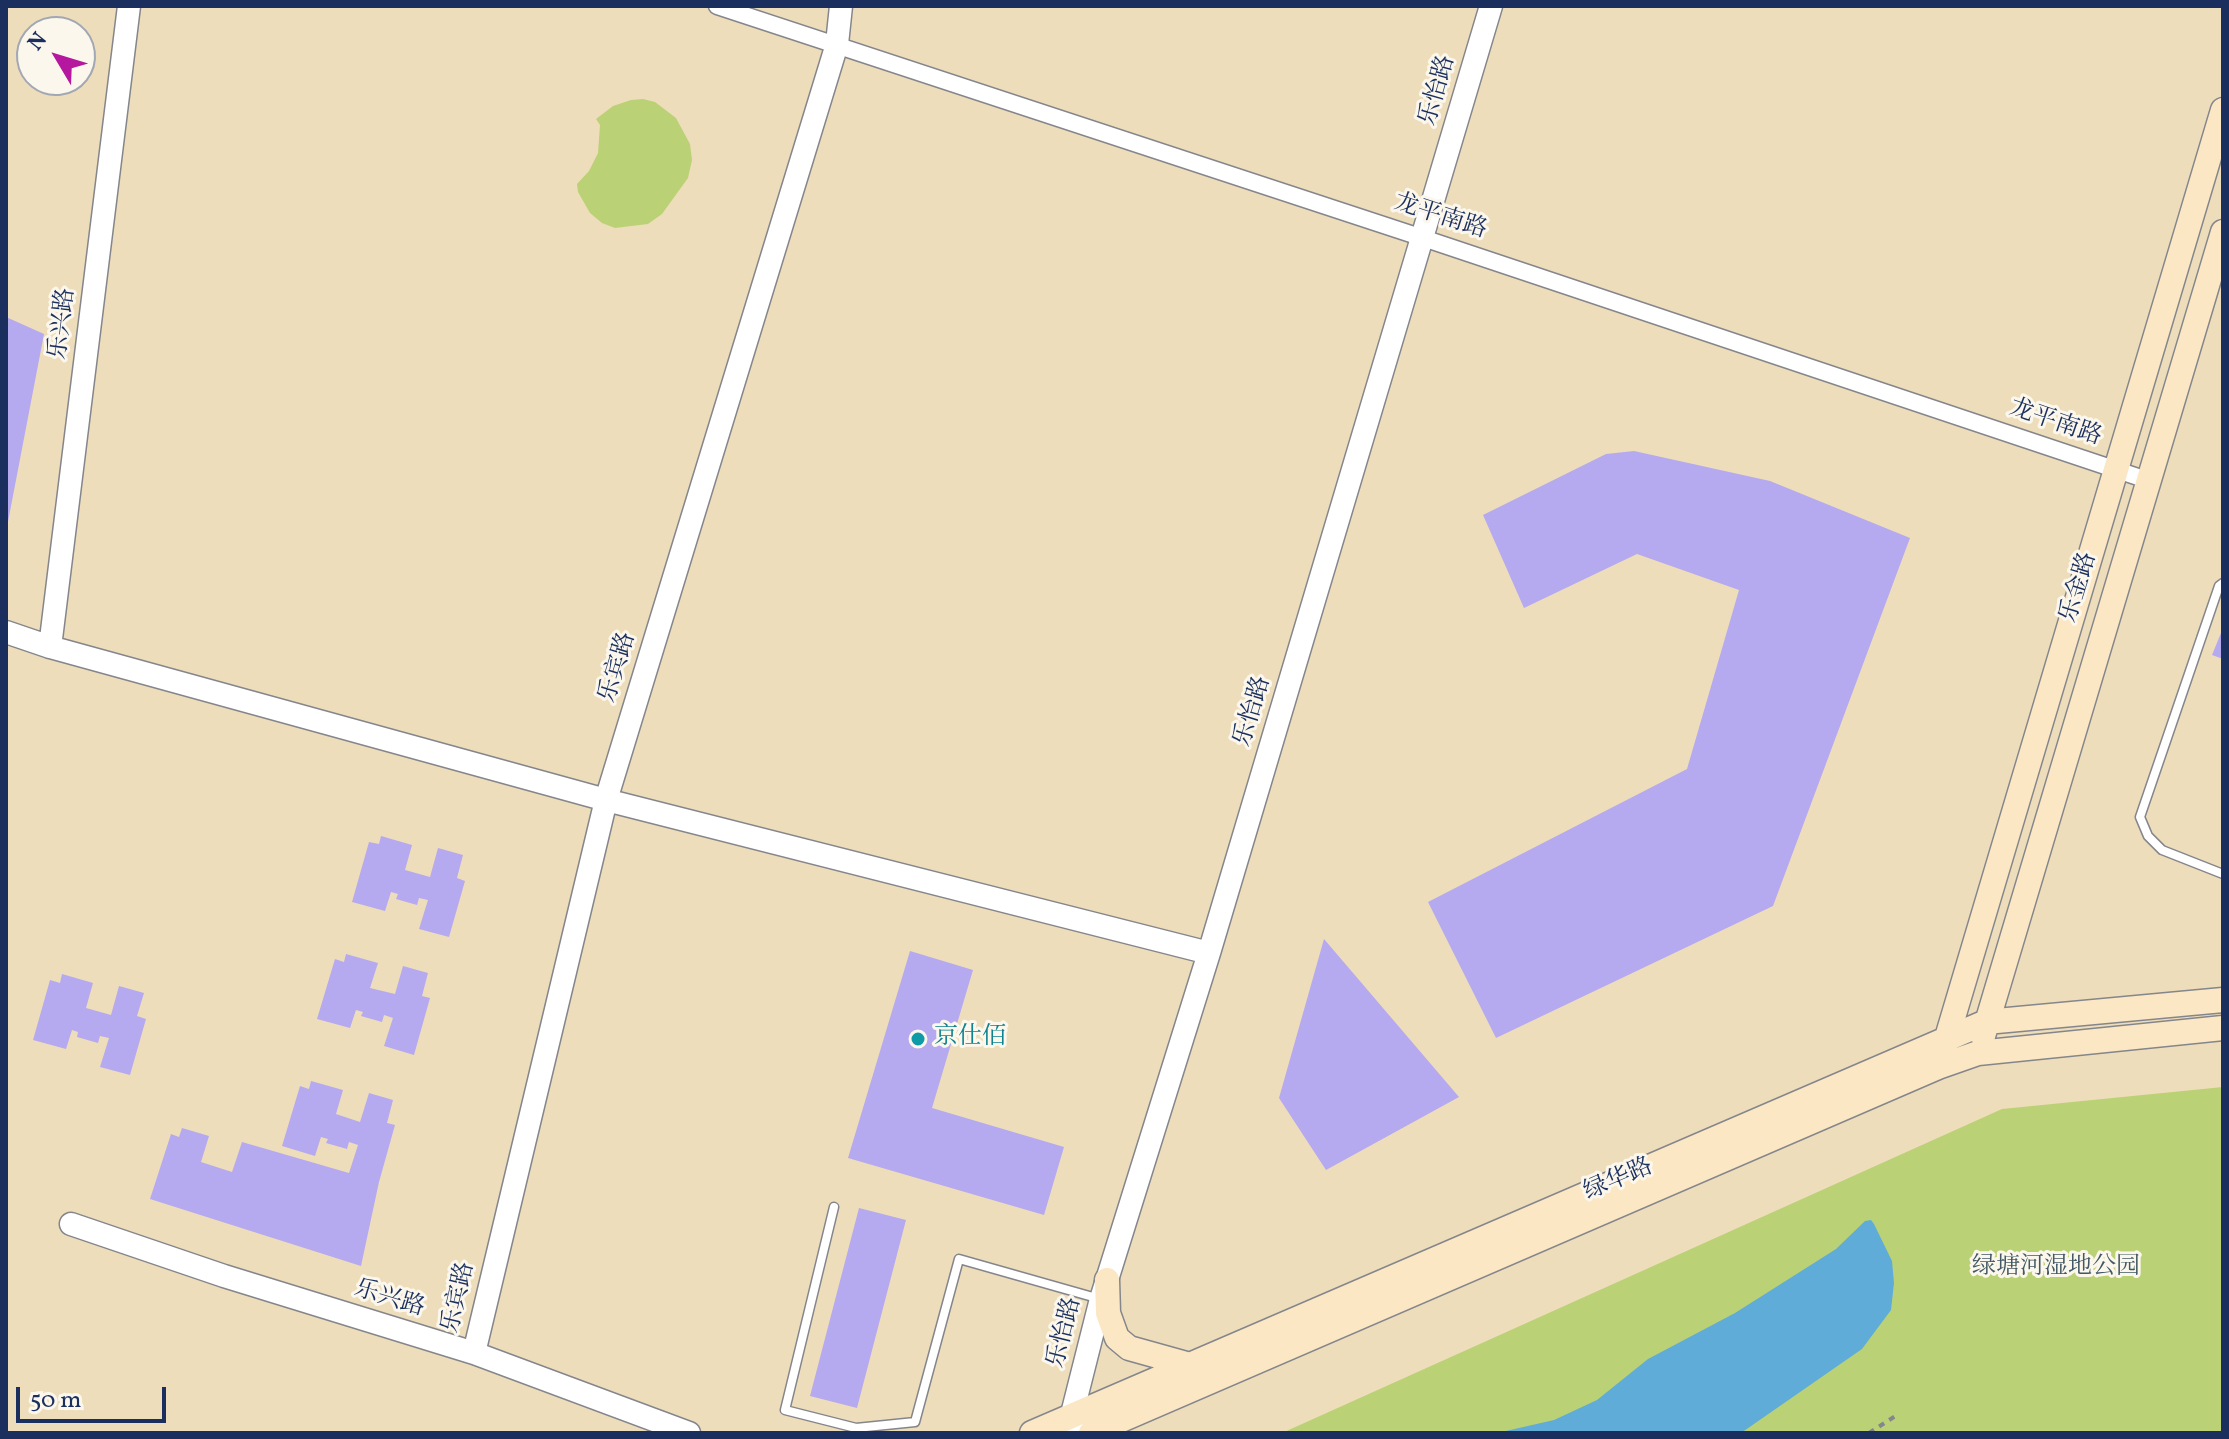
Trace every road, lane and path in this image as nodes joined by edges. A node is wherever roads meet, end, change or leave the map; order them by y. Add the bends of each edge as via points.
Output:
1 (129, 6) edge
2 (717, 6) edge
3 (841, 6) edge
4 (1491, 6) edge
5 (837, 44) junction
6 (2223, 110) edge
7 (2223, 232) edge
8 (1423, 238) junction
9 (2115, 470) junction
10 (2147, 480) junction
11 (2223, 583) edge
12 (6, 632) edge
13 (50, 647) junction
14 (606, 800) junction
15 (2223, 874) edge
16 (1209, 953) junction
17 (2223, 1000) edge
18 (1986, 1022) junction
19 (2223, 1028) edge
20 (1945, 1041) junction
21 (1978, 1053) junction
22 (1938, 1067) junction
23 (834, 1207) dead end
24 (71, 1224) dead end
25 (1104, 1289) junction
26 (474, 1353) junction
27 (1190, 1365) junction
28 (1897, 1415) dead end
29 (1075, 1423) edge
30 (689, 1433) edge
31 (1032, 1433) edge
32 (1091, 1433) edge
33 (1869, 1433) edge

1 - 13 street, 乐兴路
2 - 5 street, 龙平南路
3 - 5 street, 乐宾路
4 - 8 street, 乐怡路
5 - 8 street, 龙平南路
5 - 14 street, 乐宾路
6 - 9 main road, 乐金路
7 - 10 main road, 乐金路
8 - 9 street, 龙平南路
8 - 16 street, 乐怡路
9 - 10 street, 龙平南路
9 - 20 main road, 乐金路
10 - 18 main road, 乐金路
11 - 15 lane via 2140,817 2162,850
12 - 13 street
13 - 14 street
14 - 16 street
14 - 26 street, 乐宾路
16 - 25 street, 乐怡路
17 - 18 main road, 绿华路
18 - 20 main road, 绿华路
18 - 21 main road, 乐金路
19 - 21 main road, 绿华路
20 - 22 main road, 乐金路
20 - 27 main road, 绿华路
21 - 22 main road, 绿华路
22 - 32 main road, 绿华路
23 - 25 lane via 785,1410 856,1428 915,1422 959,1259
24 - 26 street, 乐兴路
25 - 27 main road via 1117,1338 1129,1348
25 - 29 street, 乐怡路
26 - 30 street, 乐兴路
27 - 29 main road, 绿华路
28 - 33 path
29 - 31 main road, 绿华路

